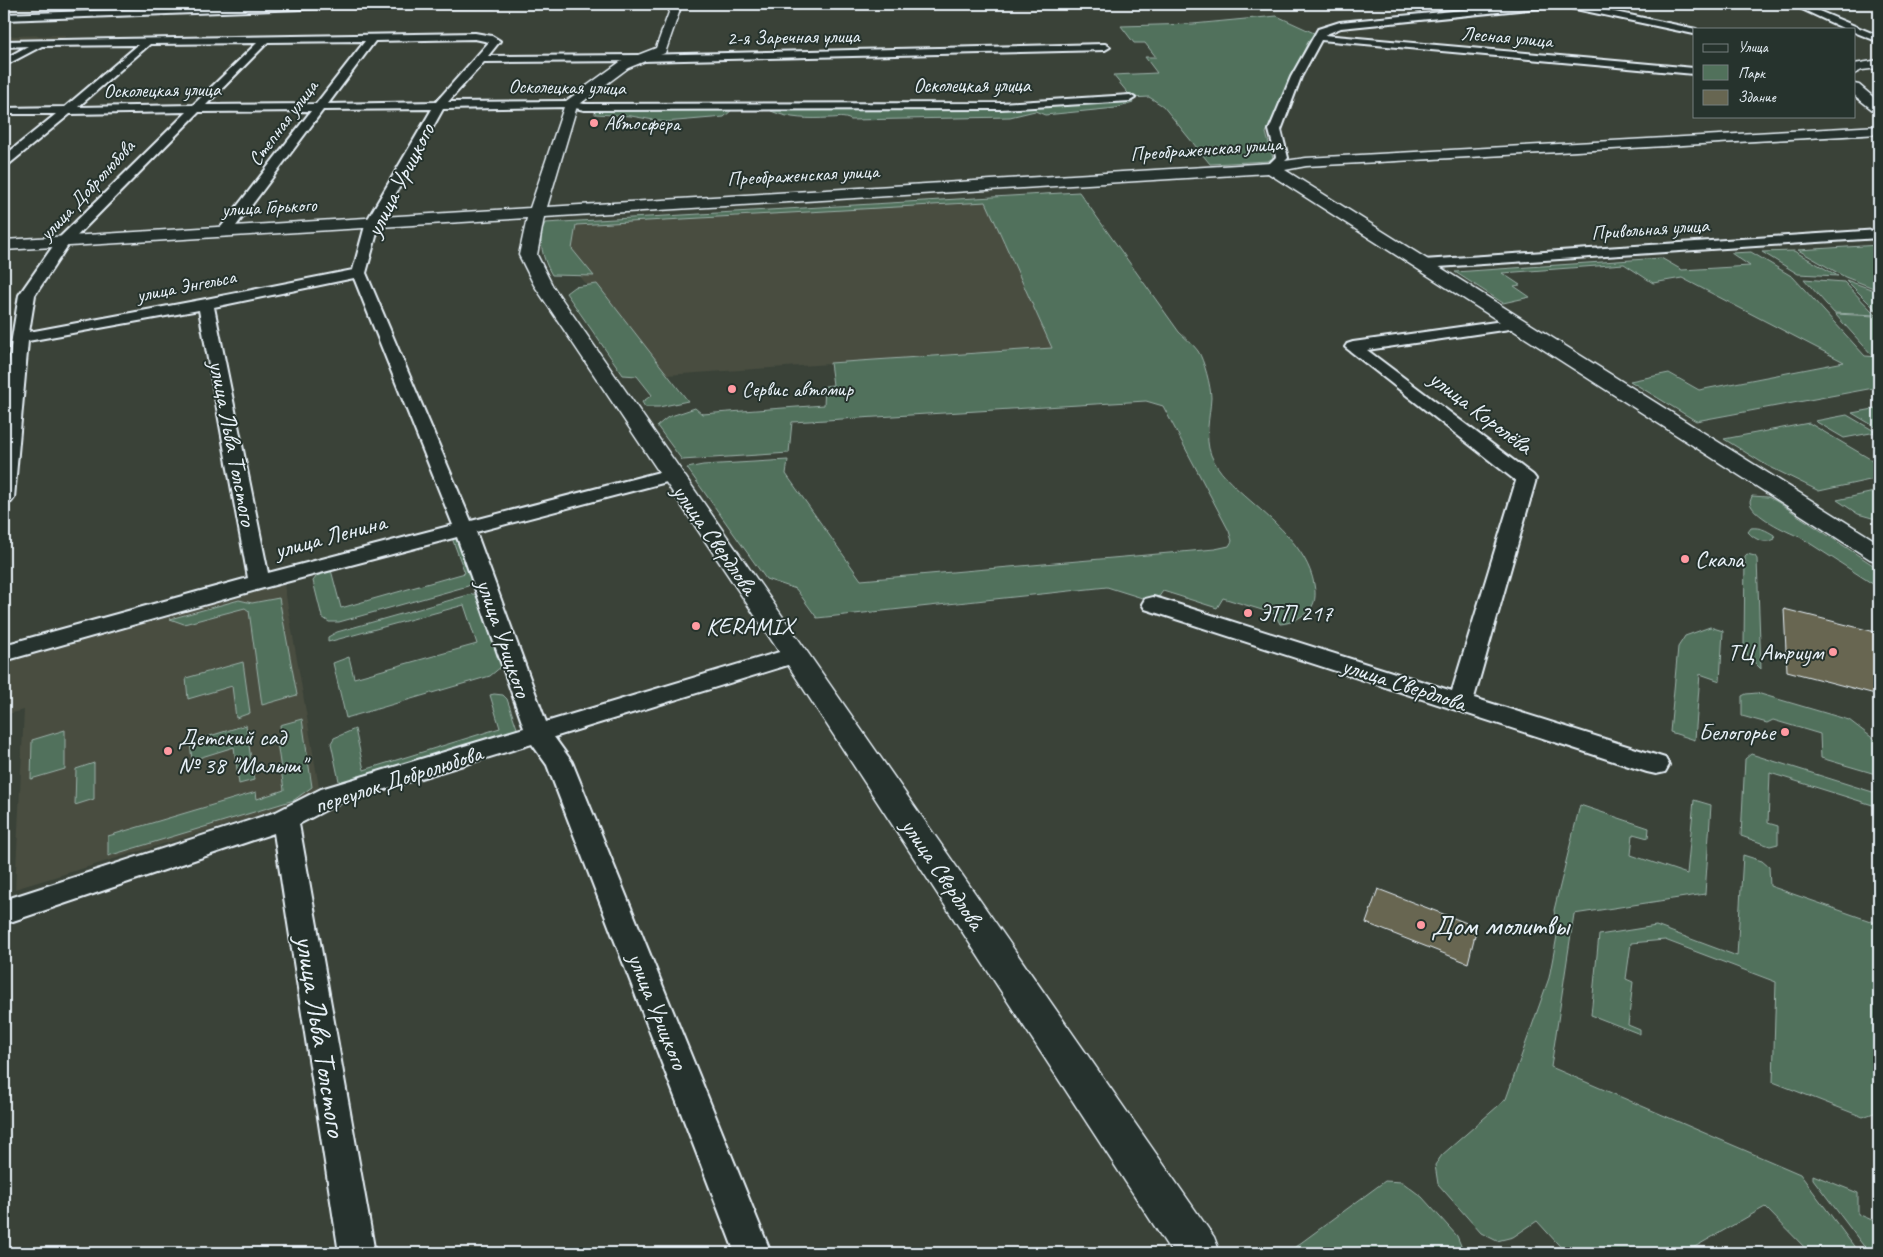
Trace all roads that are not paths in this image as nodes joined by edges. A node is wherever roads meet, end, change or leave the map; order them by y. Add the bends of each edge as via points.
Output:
1 (494, 4) edge
2 (677, 4) edge
3 (1548, 4) edge
4 (1566, 4) edge
5 (1795, 4) edge
6 (4, 16) edge
7 (1852, 28) edge
8 (1856, 30) edge
9 (1693, 32) edge
10 (1317, 37) junction
11 (372, 38) junction
12 (265, 40) junction
13 (1879, 40) edge
14 (147, 42) junction
15 (41, 43) junction
16 (4, 44) edge
17 (1105, 47) dead end
18 (641, 58) junction
19 (481, 60) junction
20 (4, 63) edge
21 (1879, 64) edge
22 (1856, 68) edge
23 (1693, 71) edge
24 (1856, 90) edge
25 (1130, 98) dead end
26 (571, 104) junction
27 (440, 105) junction
28 (318, 106) junction
29 (196, 108) junction
30 (1879, 108) edge
31 (69, 110) junction
32 (4, 111) edge
33 (1879, 130) edge
34 (1879, 138) edge
35 (4, 162) edge
36 (1275, 170) junction
37 (537, 212) junction
38 (373, 222) junction
39 (225, 231) junction
40 (1879, 234) edge
41 (63, 242) junction
42 (4, 245) edge
43 (1422, 264) junction
44 (359, 273) junction
45 (206, 304) junction
46 (1517, 324) junction
47 (20, 338) junction
48 (671, 475) junction
49 (4, 498) edge
50 (464, 528) junction
51 (1879, 554) edge
52 (259, 582) junction
53 (1153, 604) dead end
54 (4, 653) edge
55 (796, 655) junction
56 (1460, 702) junction
57 (538, 734) junction
58 (1656, 765) dead end
59 (285, 819) junction
60 (4, 912) edge
61 (357, 1253) edge
62 (753, 1253) edge
63 (1198, 1253) edge

1 - 6 street via 328,5
2 - 18 main road via 661,50
3 - 10 street via 1340,25 1321,31
4 - 9 street
5 - 7 street
8 - 13 street
10 - 23 street, Лесная улица
10 - 36 street via 1296,77 1275,130 1282,158
11 - 12 street
11 - 19 street, улица Урицкого via 490,38 495,41
11 - 28 street, Степная улица
12 - 14 street
12 - 29 street, улица Добролюбова
14 - 15 street
14 - 31 street
15 - 16 street
15 - 20 street
17 - 18 street, 2-я Заречная улица
18 - 19 street, 2-я Заречная улица
18 - 26 main road via 624,65
19 - 27 street, улица Урицкого
21 - 22 main road
24 - 30 main road
25 - 26 street, Осколецкая улица via 1001,106 584,107
26 - 27 street, Осколецкая улица
26 - 37 main road, улица Свердлова
27 - 28 street, Осколецкая улица
27 - 38 street, улица Урицкого
28 - 29 street, Осколецкая улица
28 - 39 street, Степная улица
29 - 31 street, Осколецкая улица
29 - 41 street, улица Добролюбова
31 - 32 street, Осколецкая улица
31 - 35 street
33 - 36 main road, Преображенская улица via 1306,162
34 - 36 main road, Преображенская улица
36 - 37 main road, Преображенская улица
36 - 43 main road
37 - 38 main road, улица Горького
37 - 48 main road, улица Свердлова via 528,255 543,285
38 - 39 main road, улица Горького
38 - 44 street, улица Урицкого
39 - 41 main road, улица Горького
40 - 43 street, Привольная улица
41 - 42 main road, улица Горького
41 - 47 street, улица Добролюбова via 27,295
43 - 46 main road
44 - 45 street, улица Энгельса
44 - 50 street, улица Урицкого
45 - 47 street, улица Энгельса
45 - 52 street, улица Льва Толстого
46 - 51 main road
46 - 56 street, улица Королёва via 1353,347 1526,479
47 - 49 street, улица Добролюбова
48 - 50 street, улица Ленина
48 - 55 main road, улица Свердлова
50 - 52 street, улица Ленина
50 - 57 street, улица Урицкого
52 - 54 street, улица Ленина
53 - 56 street, улица Свердлова
55 - 57 street, переулок Добролюбова
55 - 63 main road, улица Свердлова
56 - 58 street, улица Свердлова
57 - 59 street, переулок Добролюбова via 330,796
57 - 62 street, улица Урицкого via 560,762
59 - 60 street, переулок Добролюбова
59 - 61 street, улица Льва Толстого

